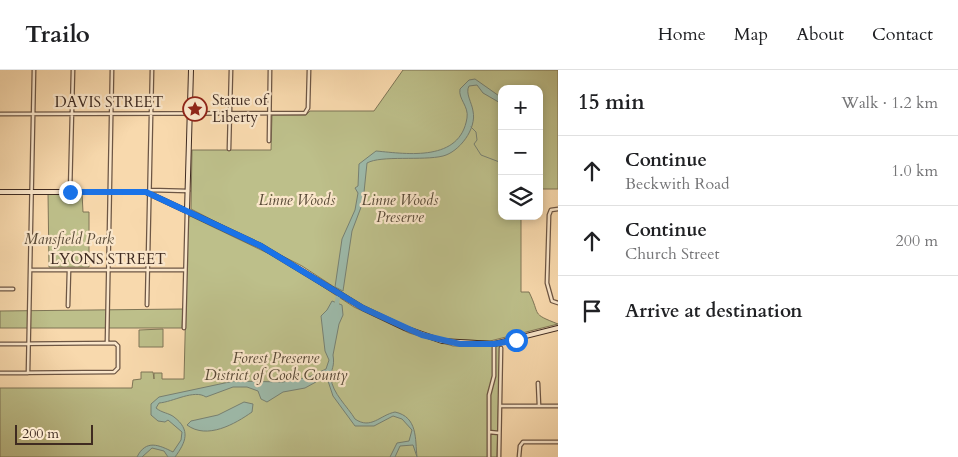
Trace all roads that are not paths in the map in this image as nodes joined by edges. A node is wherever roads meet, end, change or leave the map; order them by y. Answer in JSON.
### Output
{"nodes":[{"id":1,"x":34,"y":70,"type":"edge"},
{"id":2,"x":73,"y":70,"type":"edge"},
{"id":3,"x":112,"y":70,"type":"edge"},
{"id":4,"x":152,"y":70,"type":"edge"},
{"id":5,"x":191,"y":70,"type":"edge"},
{"id":6,"x":230,"y":70,"type":"edge"},
{"id":7,"x":270,"y":70,"type":"edge"},
{"id":8,"x":309,"y":70,"type":"edge"},
{"id":9,"x":33,"y":113,"type":"junction"},
{"id":10,"x":72,"y":113,"type":"junction"},
{"id":11,"x":112,"y":113,"type":"junction"},
{"id":12,"x":151,"y":113,"type":"junction"},
{"id":13,"x":190,"y":113,"type":"junction"},
{"id":14,"x":230,"y":113,"type":"junction"},
{"id":15,"x":269,"y":113,"type":"junction"},
{"id":16,"x":0,"y":114,"type":"edge"},
{"id":17,"x":269,"y":141,"type":"dead end"},
{"id":18,"x":229,"y":149,"type":"dead end"},
{"id":19,"x":188,"y":191,"type":"junction"},
{"id":20,"x":0,"y":192,"type":"edge"},
{"id":21,"x":32,"y":192,"type":"junction"},
{"id":22,"x":70,"y":192,"type":"junction"},
{"id":23,"x":110,"y":192,"type":"junction"},
{"id":24,"x":149,"y":192,"type":"junction"},
{"id":25,"x":558,"y":208,"type":"edge"},
{"id":26,"x":187,"y":211,"type":"junction"},
{"id":27,"x":30,"y":270,"type":"junction"},
{"id":28,"x":69,"y":270,"type":"junction"},
{"id":29,"x":108,"y":270,"type":"junction"},
{"id":30,"x":148,"y":270,"type":"junction"},
{"id":31,"x":185,"y":270,"type":"junction"},
{"id":32,"x":0,"y":289,"type":"edge"},
{"id":33,"x":13,"y":289,"type":"dead end"},
{"id":34,"x":558,"y":302,"type":"edge"},
{"id":35,"x":147,"y":305,"type":"dead end"},
{"id":36,"x":68,"y":306,"type":"dead end"},
{"id":37,"x":184,"y":328,"type":"dead end"},
{"id":38,"x":558,"y":328,"type":"edge"},
{"id":39,"x":107,"y":343,"type":"junction"},
{"id":40,"x":0,"y":344,"type":"edge"},
{"id":41,"x":29,"y":344,"type":"junction"},
{"id":42,"x":494,"y":344,"type":"junction"},
{"id":43,"x":501,"y":348,"type":"dead end"},
{"id":44,"x":0,"y":373,"type":"edge"},
{"id":45,"x":28,"y":373,"type":"junction"},
{"id":46,"x":538,"y":383,"type":"dead end"},
{"id":47,"x":500,"y":406,"type":"junction"},
{"id":48,"x":539,"y":406,"type":"junction"},
{"id":49,"x":558,"y":406,"type":"edge"},
{"id":50,"x":489,"y":432,"type":"junction"},
{"id":51,"x":499,"y":434,"type":"junction"},
{"id":52,"x":558,"y":442,"type":"edge"},
{"id":53,"x":489,"y":457,"type":"edge"},
{"id":54,"x":499,"y":457,"type":"edge"},
{"id":55,"x":519,"y":457,"type":"edge"}],
"edges":[{"from":1,"to":9,"type":"street"},
{"from":2,"to":10,"type":"street"},
{"from":3,"to":11,"type":"street"},
{"from":4,"to":12,"type":"street"},
{"from":5,"to":13,"type":"street"},
{"from":6,"to":14,"type":"street"},
{"from":7,"to":15,"type":"street"},
{"from":8,"to":15,"type":"street","name":"DAVIS STREET"},
{"from":9,"to":10,"type":"street","name":"DAVIS STREET"},
{"from":9,"to":16,"type":"street","name":"DAVIS STREET"},
{"from":9,"to":21,"type":"street"},
{"from":10,"to":11,"type":"street","name":"DAVIS STREET"},
{"from":10,"to":22,"type":"street"},
{"from":11,"to":12,"type":"street","name":"DAVIS STREET"},
{"from":11,"to":23,"type":"street"},
{"from":12,"to":13,"type":"street","name":"DAVIS STREET"},
{"from":12,"to":24,"type":"street"},
{"from":13,"to":14,"type":"street","name":"DAVIS STREET"},
{"from":13,"to":19,"type":"street"},
{"from":14,"to":15,"type":"street","name":"DAVIS STREET"},
{"from":14,"to":18,"type":"street"},
{"from":15,"to":17,"type":"street"},
{"from":19,"to":24,"type":"street"},
{"from":19,"to":26,"type":"street"},
{"from":20,"to":21,"type":"street"},
{"from":21,"to":22,"type":"street"},
{"from":21,"to":27,"type":"street"},
{"from":22,"to":23,"type":"street"},
{"from":23,"to":24,"type":"street"},
{"from":23,"to":29,"type":"street"},
{"from":24,"to":26,"type":"street"},
{"from":24,"to":30,"type":"street"},
{"from":25,"to":34,"type":"street"},
{"from":26,"to":31,"type":"street"},
{"from":26,"to":42,"type":"street"},
{"from":27,"to":28,"type":"street","name":"LYONS STREET"},
{"from":27,"to":41,"type":"street"},
{"from":28,"to":29,"type":"street","name":"LYONS STREET"},
{"from":28,"to":36,"type":"street"},
{"from":29,"to":30,"type":"street","name":"LYONS STREET"},
{"from":29,"to":39,"type":"street"},
{"from":30,"to":31,"type":"street","name":"LYONS STREET"},
{"from":30,"to":35,"type":"street"},
{"from":31,"to":37,"type":"street"},
{"from":32,"to":33,"type":"street"},
{"from":38,"to":42,"type":"street"},
{"from":39,"to":41,"type":"street"},
{"from":39,"to":45,"type":"street"},
{"from":40,"to":41,"type":"street"},
{"from":41,"to":45,"type":"street"},
{"from":42,"to":50,"type":"street"},
{"from":43,"to":47,"type":"street"},
{"from":44,"to":45,"type":"street"},
{"from":46,"to":48,"type":"street"},
{"from":47,"to":48,"type":"street"},
{"from":47,"to":51,"type":"street"},
{"from":48,"to":49,"type":"street"},
{"from":50,"to":51,"type":"street"},
{"from":50,"to":53,"type":"street"},
{"from":51,"to":54,"type":"street"},
{"from":52,"to":55,"type":"street"}]}
